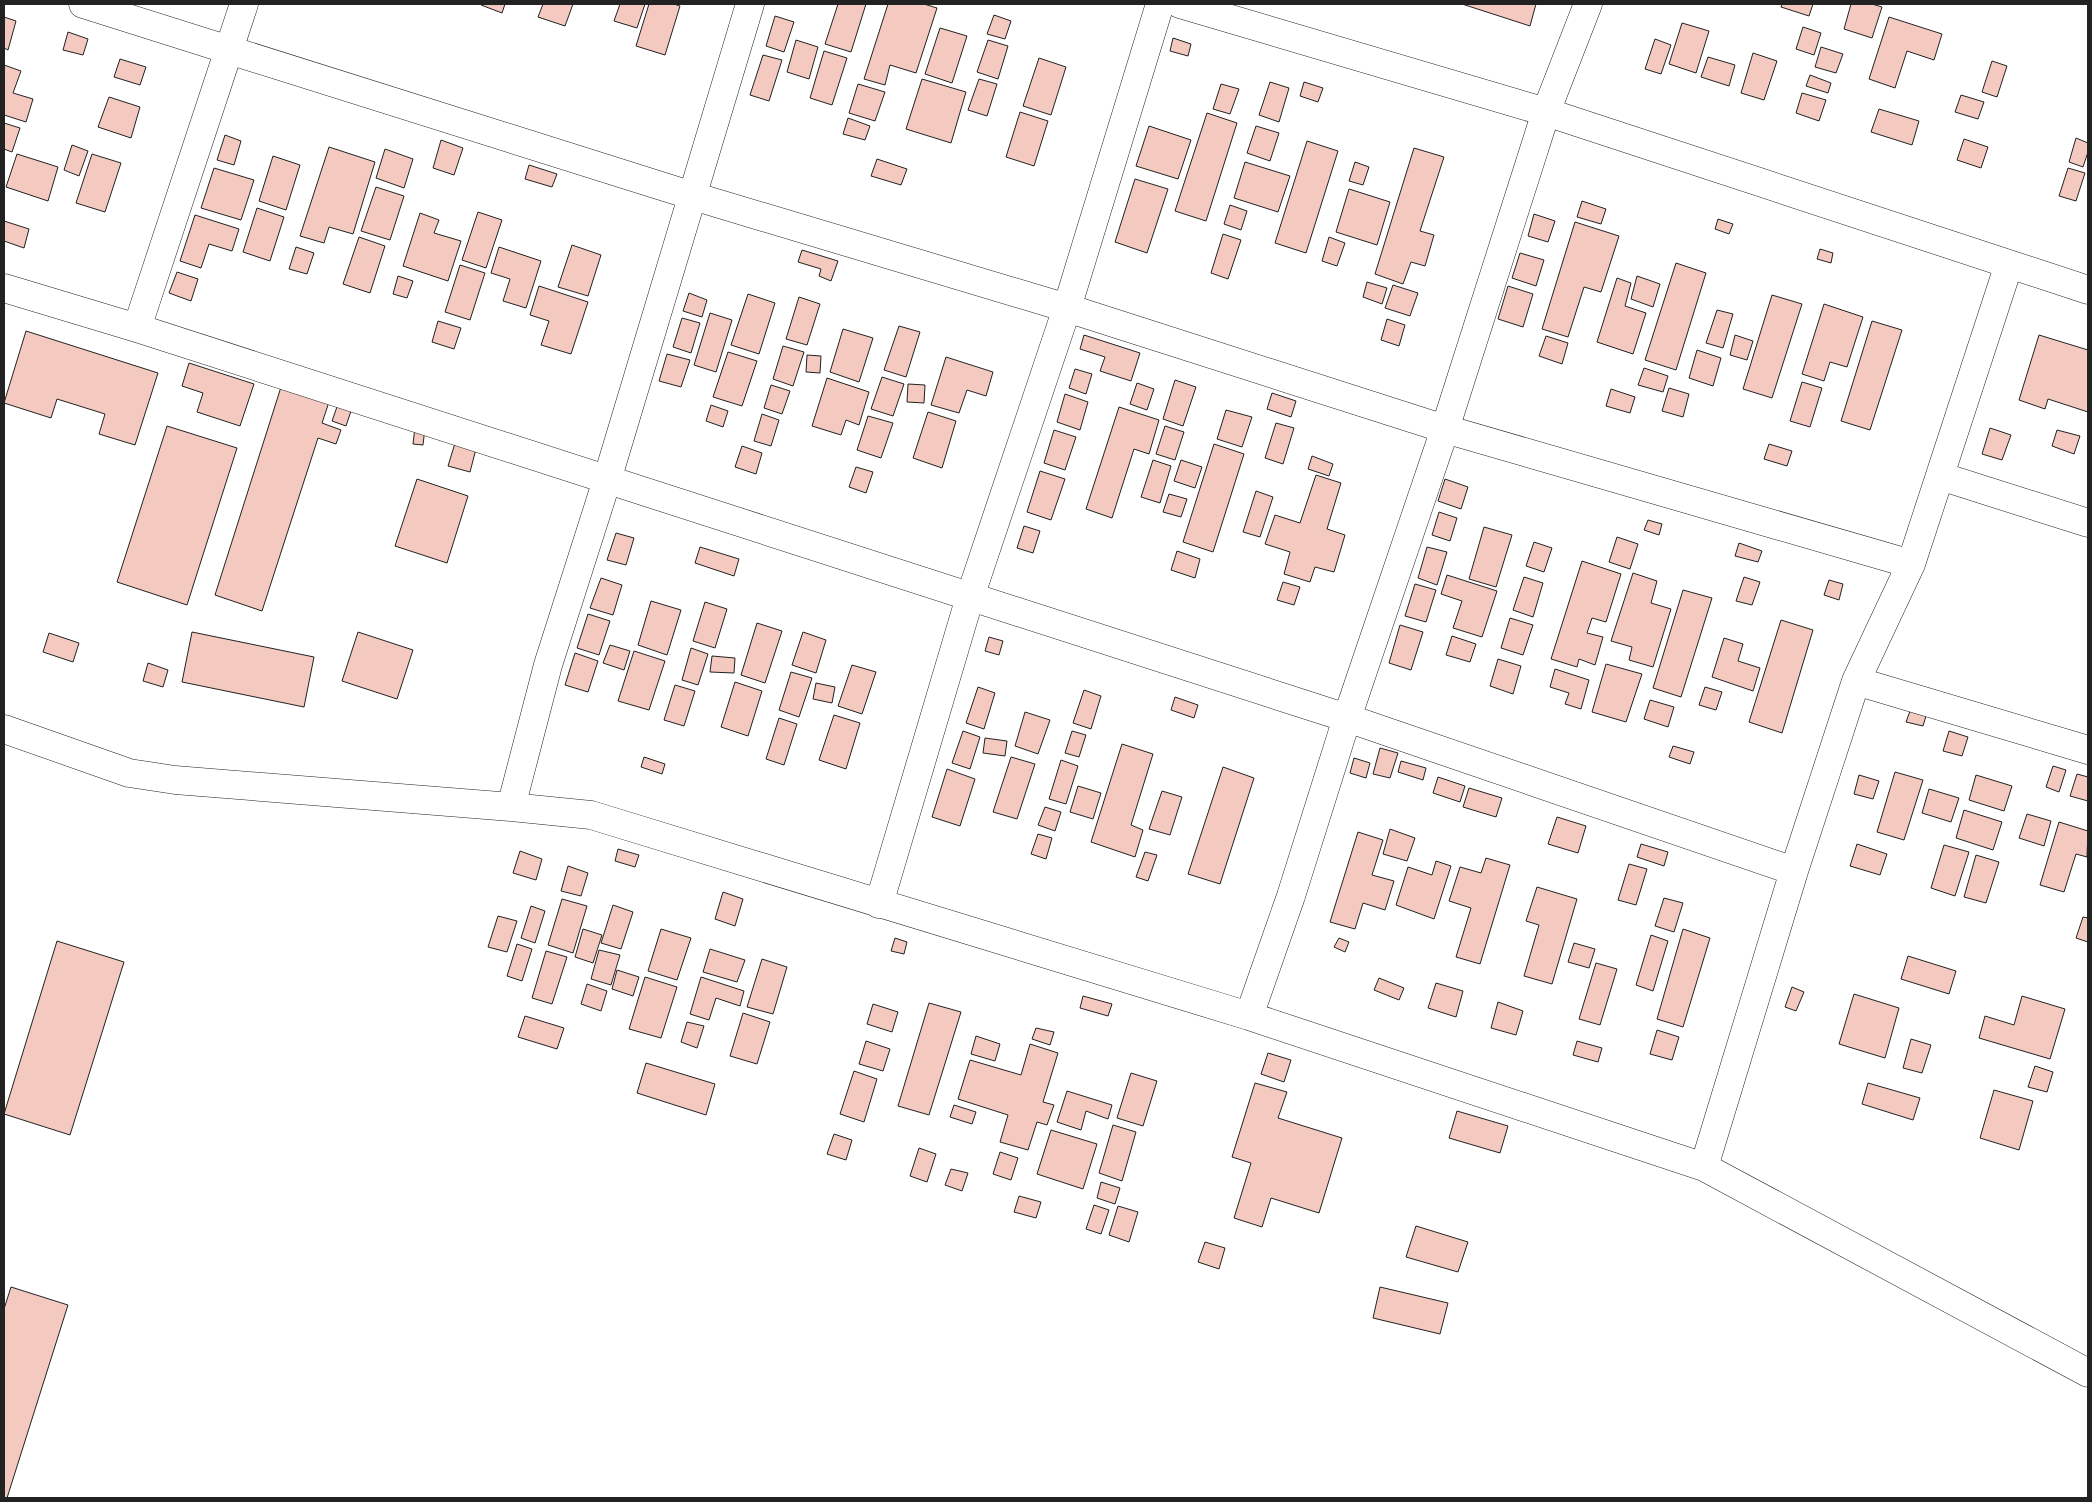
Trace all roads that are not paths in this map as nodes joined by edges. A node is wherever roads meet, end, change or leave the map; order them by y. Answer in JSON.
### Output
{"nodes":[{"id":1,"x":83,"y":4,"type":"edge"},
{"id":2,"x":244,"y":4,"type":"edge"},
{"id":3,"x":750,"y":4,"type":"edge"},
{"id":4,"x":1160,"y":4,"type":"edge"},
{"id":5,"x":1180,"y":4,"type":"edge"},
{"id":6,"x":1588,"y":4,"type":"edge"},
{"id":7,"x":230,"y":48,"type":"junction"},
{"id":8,"x":1546,"y":112,"type":"junction"},
{"id":9,"x":693,"y":196,"type":"junction"},
{"id":10,"x":2009,"y":264,"type":"junction"},
{"id":11,"x":4,"y":288,"type":"edge"},
{"id":12,"x":2088,"y":290,"type":"edge"},
{"id":13,"x":1066,"y":308,"type":"junction"},
{"id":14,"x":137,"y":328,"type":"junction"},
{"id":15,"x":1445,"y":429,"type":"junction"},
{"id":16,"x":1940,"y":476,"type":"junction"},
{"id":17,"x":607,"y":480,"type":"junction"},
{"id":18,"x":2088,"y":523,"type":"edge"},
{"id":19,"x":1911,"y":564,"type":"junction"},
{"id":20,"x":970,"y":597,"type":"junction"},
{"id":21,"x":1856,"y":681,"type":"junction"},
{"id":22,"x":1347,"y":718,"type":"junction"},
{"id":23,"x":4,"y":729,"type":"edge"},
{"id":24,"x":2088,"y":750,"type":"edge"},
{"id":25,"x":512,"y":807,"type":"junction"},
{"id":26,"x":1794,"y":871,"type":"junction"},
{"id":27,"x":879,"y":904,"type":"junction"},
{"id":28,"x":1249,"y":1016,"type":"junction"},
{"id":29,"x":1704,"y":1167,"type":"junction"},
{"id":30,"x":2088,"y":1373,"type":"edge"}],
"edges":[{"from":1,"to":7,"type":"street"},
{"from":2,"to":7,"type":"street"},
{"from":3,"to":9,"type":"street"},
{"from":4,"to":13,"type":"street"},
{"from":5,"to":8,"type":"street"},
{"from":6,"to":8,"type":"street"},
{"from":7,"to":9,"type":"street"},
{"from":7,"to":14,"type":"street"},
{"from":8,"to":10,"type":"street"},
{"from":8,"to":15,"type":"street"},
{"from":9,"to":13,"type":"street"},
{"from":9,"to":17,"type":"street"},
{"from":10,"to":12,"type":"street"},
{"from":10,"to":16,"type":"street"},
{"from":11,"to":14,"type":"street"},
{"from":13,"to":15,"type":"street"},
{"from":13,"to":20,"type":"street"},
{"from":14,"to":17,"type":"street"},
{"from":15,"to":19,"type":"street"},
{"from":15,"to":22,"type":"street"},
{"from":16,"to":18,"type":"street"},
{"from":16,"to":19,"type":"street"},
{"from":17,"to":20,"type":"street"},
{"from":17,"to":25,"type":"street"},
{"from":19,"to":21,"type":"street"},
{"from":20,"to":22,"type":"street"},
{"from":20,"to":27,"type":"street"},
{"from":21,"to":24,"type":"street"},
{"from":21,"to":26,"type":"street"},
{"from":22,"to":26,"type":"street"},
{"from":22,"to":28,"type":"street"},
{"from":23,"to":25,"type":"street"},
{"from":25,"to":27,"type":"street"},
{"from":26,"to":29,"type":"street"},
{"from":27,"to":28,"type":"street"},
{"from":28,"to":29,"type":"street"},
{"from":29,"to":30,"type":"street"}]}
